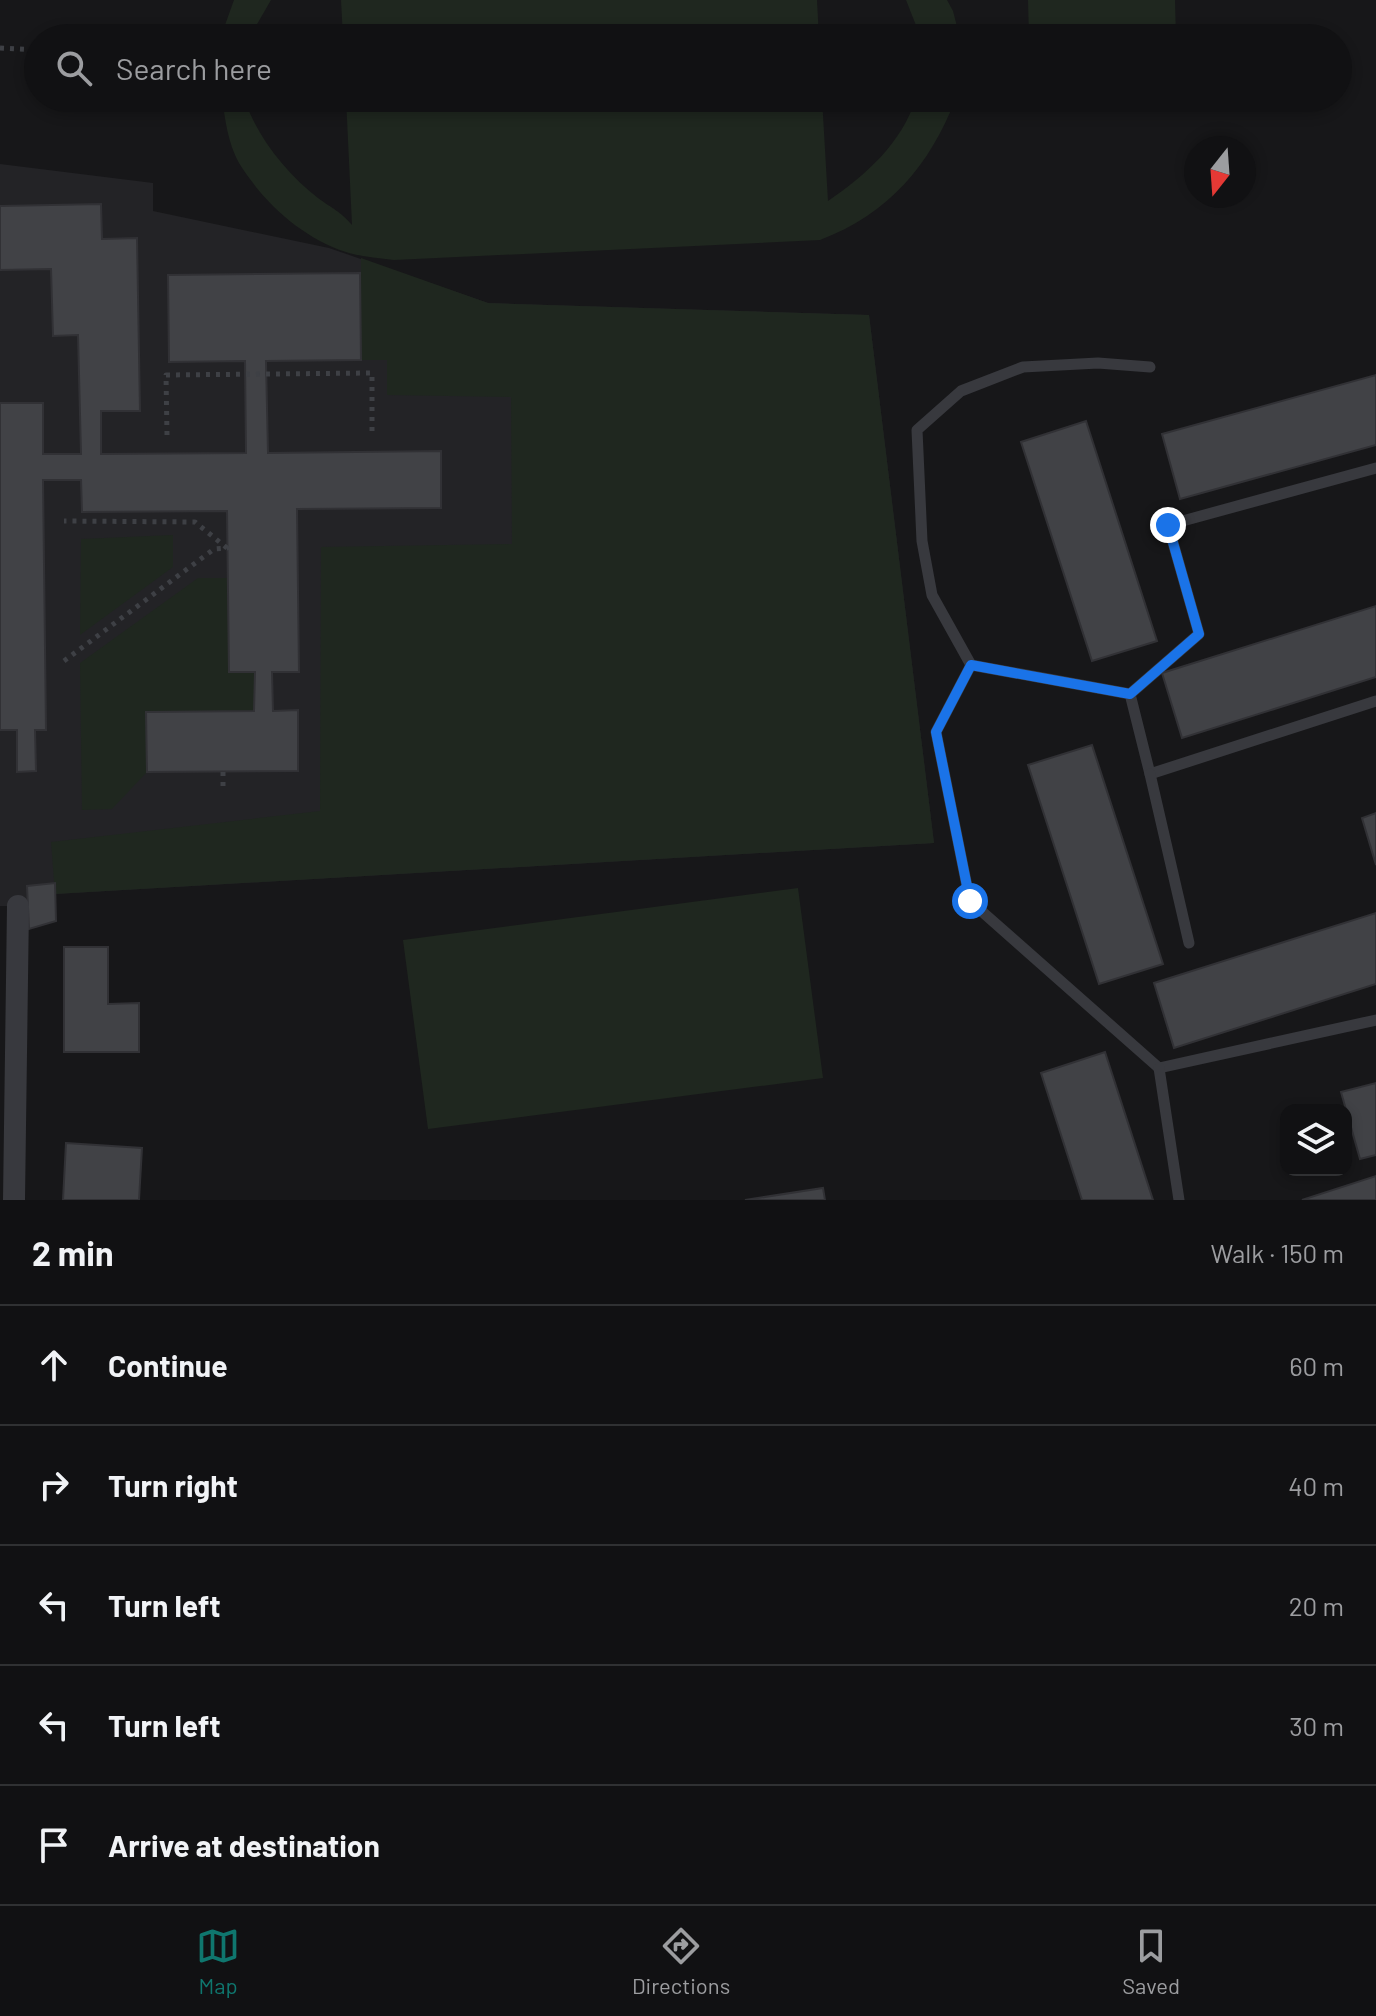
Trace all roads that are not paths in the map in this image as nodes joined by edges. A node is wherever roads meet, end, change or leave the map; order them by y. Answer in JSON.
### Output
{"nodes":[{"id":1,"x":1150,"y":367,"type":"dead end"},
{"id":2,"x":1376,"y":468,"type":"edge"},
{"id":3,"x":971,"y":665,"type":"junction"},
{"id":4,"x":1130,"y":694,"type":"junction"},
{"id":5,"x":1376,"y":701,"type":"edge"},
{"id":6,"x":1150,"y":774,"type":"junction"},
{"id":7,"x":18,"y":906,"type":"dead end"},
{"id":8,"x":1189,"y":943,"type":"dead end"},
{"id":9,"x":1376,"y":1020,"type":"edge"},
{"id":10,"x":1159,"y":1068,"type":"junction"},
{"id":11,"x":14,"y":1200,"type":"edge"},
{"id":12,"x":1179,"y":1200,"type":"edge"}],
"edges":[{"from":1,"to":3,"type":"lane"},
{"from":2,"to":4,"type":"lane"},
{"from":3,"to":4,"type":"lane"},
{"from":3,"to":10,"type":"lane"},
{"from":4,"to":6,"type":"lane"},
{"from":5,"to":6,"type":"lane"},
{"from":6,"to":8,"type":"lane"},
{"from":7,"to":11,"type":"street"},
{"from":9,"to":10,"type":"lane"},
{"from":10,"to":12,"type":"lane"}]}
